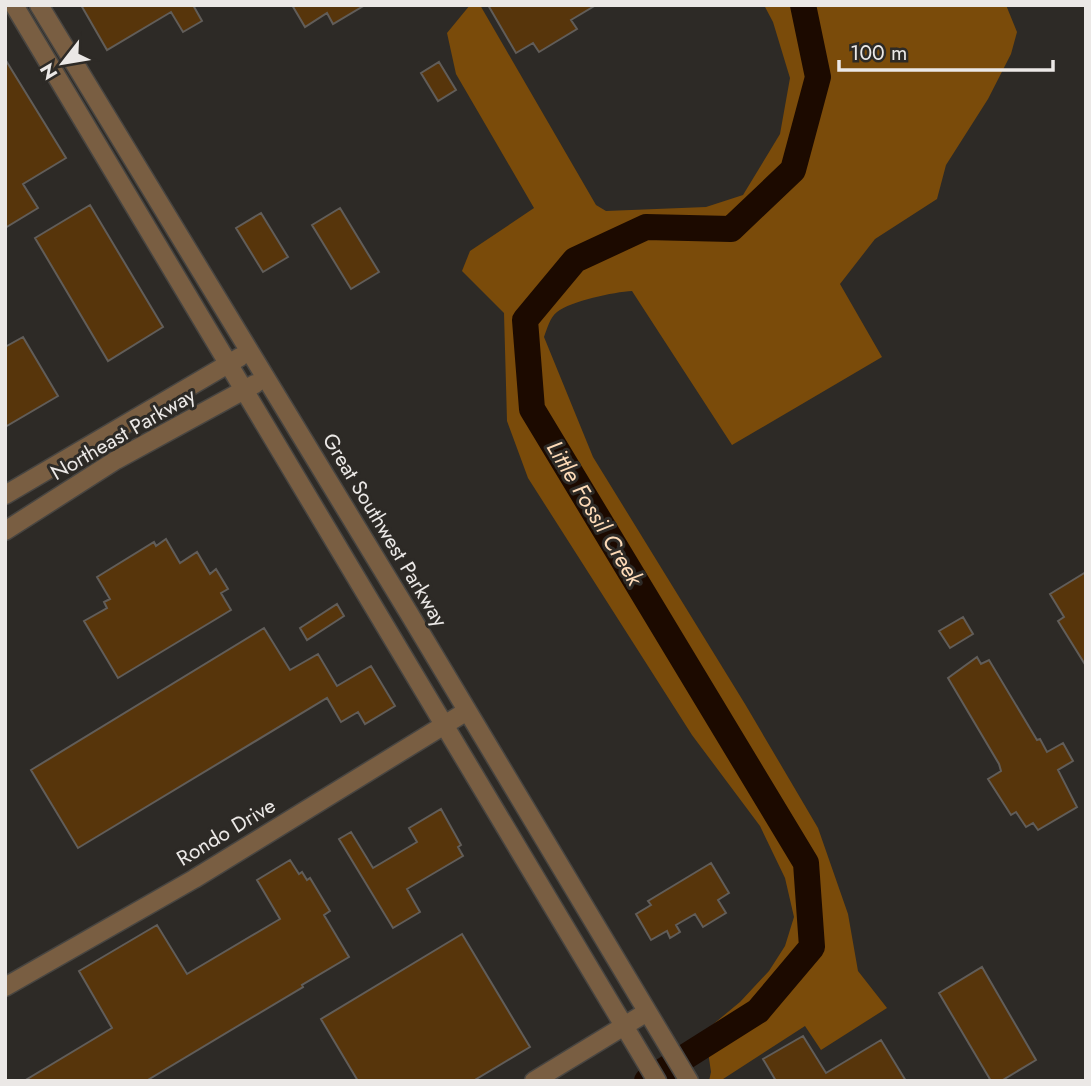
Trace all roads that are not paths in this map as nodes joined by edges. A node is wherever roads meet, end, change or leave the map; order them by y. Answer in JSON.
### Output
{"nodes":[{"id":1,"x":14,"y":5,"type":"edge"},
{"id":2,"x":39,"y":5,"type":"edge"},
{"id":3,"x":249,"y":352,"type":"junction"},
{"id":4,"x":230,"y":364,"type":"junction"},
{"id":5,"x":264,"y":378,"type":"junction"},
{"id":6,"x":245,"y":390,"type":"junction"},
{"id":7,"x":5,"y":495,"type":"edge"},
{"id":8,"x":5,"y":505,"type":"edge"},
{"id":9,"x":11,"y":527,"type":"edge"},
{"id":10,"x":467,"y":711,"type":"junction"},
{"id":11,"x":445,"y":725,"type":"junction"},
{"id":12,"x":5,"y":987,"type":"edge"},
{"id":13,"x":651,"y":1018,"type":"junction"},
{"id":14,"x":628,"y":1032,"type":"junction"},
{"id":15,"x":534,"y":1081,"type":"edge"},
{"id":16,"x":657,"y":1081,"type":"edge"},
{"id":17,"x":689,"y":1081,"type":"edge"}],
"edges":[{"from":1,"to":4,"type":"street"},
{"from":2,"to":3,"type":"street","name":"Great Southwest Parkway"},
{"from":3,"to":4,"type":"street","name":"Northeast Parkway"},
{"from":3,"to":5,"type":"street","name":"Great Southwest Parkway"},
{"from":4,"to":6,"type":"street"},
{"from":4,"to":7,"type":"street","name":"Northeast Parkway"},
{"from":5,"to":6,"type":"street","name":"Northeast Parkway"},
{"from":5,"to":10,"type":"street","name":"Great Southwest Parkway"},
{"from":6,"to":9,"type":"street","name":"Northeast Parkway"},
{"from":6,"to":11,"type":"street"},
{"from":8,"to":9,"type":"street"},
{"from":10,"to":11,"type":"street","name":"Rondo Drive"},
{"from":10,"to":13,"type":"street","name":"Great Southwest Parkway"},
{"from":11,"to":12,"type":"street","name":"Rondo Drive"},
{"from":11,"to":14,"type":"street"},
{"from":13,"to":14,"type":"street"},
{"from":13,"to":17,"type":"street","name":"Great Southwest Parkway"},
{"from":14,"to":15,"type":"street"},
{"from":14,"to":16,"type":"street"}]}
